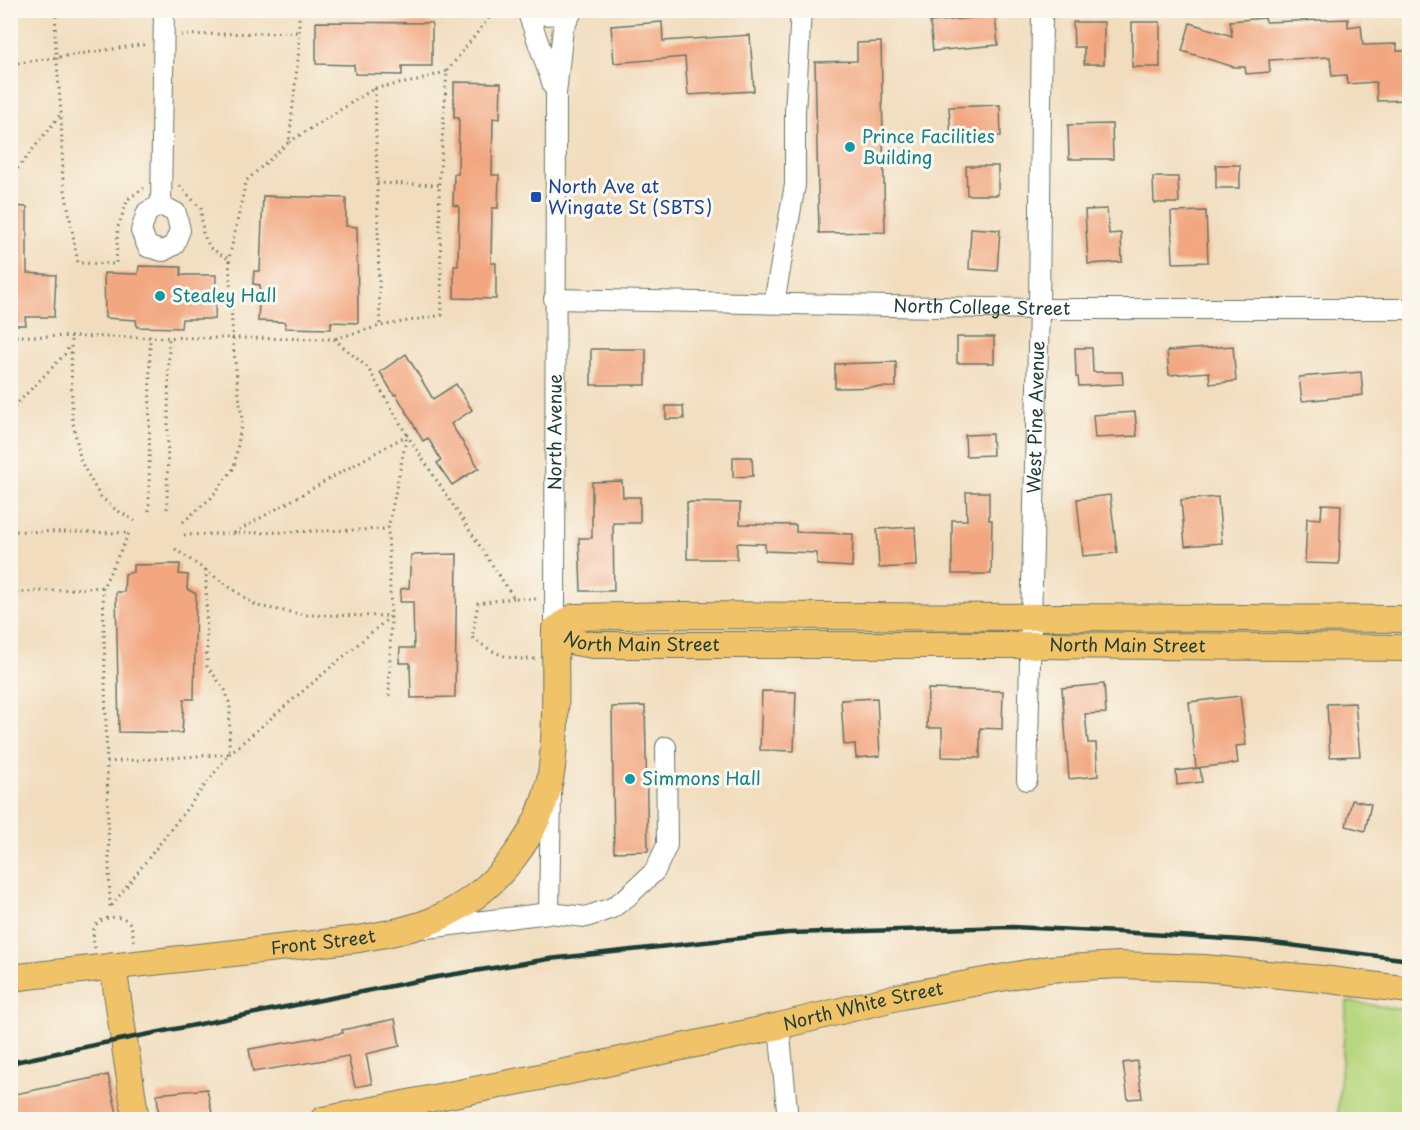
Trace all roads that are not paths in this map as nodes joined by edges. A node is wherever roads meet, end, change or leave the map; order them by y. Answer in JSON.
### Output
{"nodes":[{"id":1,"x":164,"y":10,"type":"edge"},
{"id":2,"x":529,"y":10,"type":"edge"},
{"id":3,"x":567,"y":10,"type":"edge"},
{"id":4,"x":573,"y":10,"type":"edge"},
{"id":5,"x":801,"y":10,"type":"edge"},
{"id":6,"x":1042,"y":10,"type":"edge"},
{"id":7,"x":556,"y":94,"type":"junction"},
{"id":8,"x":161,"y":205,"type":"dead end"},
{"id":9,"x":554,"y":298,"type":"junction"},
{"id":10,"x":774,"y":303,"type":"junction"},
{"id":11,"x":1038,"y":309,"type":"junction"},
{"id":12,"x":1410,"y":309,"type":"edge"},
{"id":13,"x":1031,"y":617,"type":"junction"},
{"id":14,"x":1410,"y":619,"type":"edge"},
{"id":15,"x":555,"y":630,"type":"junction"},
{"id":16,"x":1032,"y":645,"type":"junction"},
{"id":17,"x":1410,"y":648,"type":"edge"},
{"id":18,"x":666,"y":747,"type":"dead end"},
{"id":19,"x":551,"y":769,"type":"junction"},
{"id":20,"x":1027,"y":780,"type":"dead end"},
{"id":21,"x":549,"y":913,"type":"junction"},
{"id":22,"x":397,"y":932,"type":"junction"},
{"id":23,"x":104,"y":960,"type":"junction"},
{"id":24,"x":10,"y":978,"type":"edge"},
{"id":25,"x":1410,"y":990,"type":"edge"},
{"id":26,"x":778,"y":1026,"type":"junction"},
{"id":27,"x":333,"y":1118,"type":"edge"},
{"id":28,"x":136,"y":1119,"type":"edge"},
{"id":29,"x":788,"y":1119,"type":"edge"}],
"edges":[{"from":1,"to":8,"type":"street"},
{"from":2,"to":3,"type":"street"},
{"from":2,"to":7,"type":"street","name":"North Avenue"},
{"from":4,"to":7,"type":"street","name":"North Avenue"},
{"from":5,"to":10,"type":"street"},
{"from":6,"to":11,"type":"street","name":"West Pine Avenue"},
{"from":7,"to":9,"type":"street","name":"North Avenue"},
{"from":9,"to":10,"type":"street","name":"North College Street"},
{"from":9,"to":15,"type":"street","name":"North Avenue"},
{"from":10,"to":11,"type":"street","name":"North College Street"},
{"from":11,"to":12,"type":"street","name":"North College Street"},
{"from":11,"to":13,"type":"street","name":"West Pine Avenue"},
{"from":13,"to":14,"type":"main road","name":"North Main Street"},
{"from":13,"to":15,"type":"main road","name":"North Main Street"},
{"from":13,"to":16,"type":"street","name":"West Pine Avenue"},
{"from":15,"to":16,"type":"main road","name":"North Main Street"},
{"from":15,"to":19,"type":"main road","name":"North Avenue"},
{"from":16,"to":17,"type":"main road","name":"North Main Street"},
{"from":16,"to":20,"type":"street","name":"West Pine Avenue"},
{"from":18,"to":21,"type":"street"},
{"from":19,"to":21,"type":"street"},
{"from":19,"to":22,"type":"main road","name":"Front Street"},
{"from":21,"to":22,"type":"street"},
{"from":22,"to":23,"type":"main road","name":"Front Street"},
{"from":23,"to":24,"type":"main road","name":"Front Street"},
{"from":23,"to":28,"type":"main road"},
{"from":25,"to":26,"type":"main road","name":"North White Street"},
{"from":26,"to":27,"type":"main road","name":"North White Street"},
{"from":26,"to":29,"type":"street"}]}
